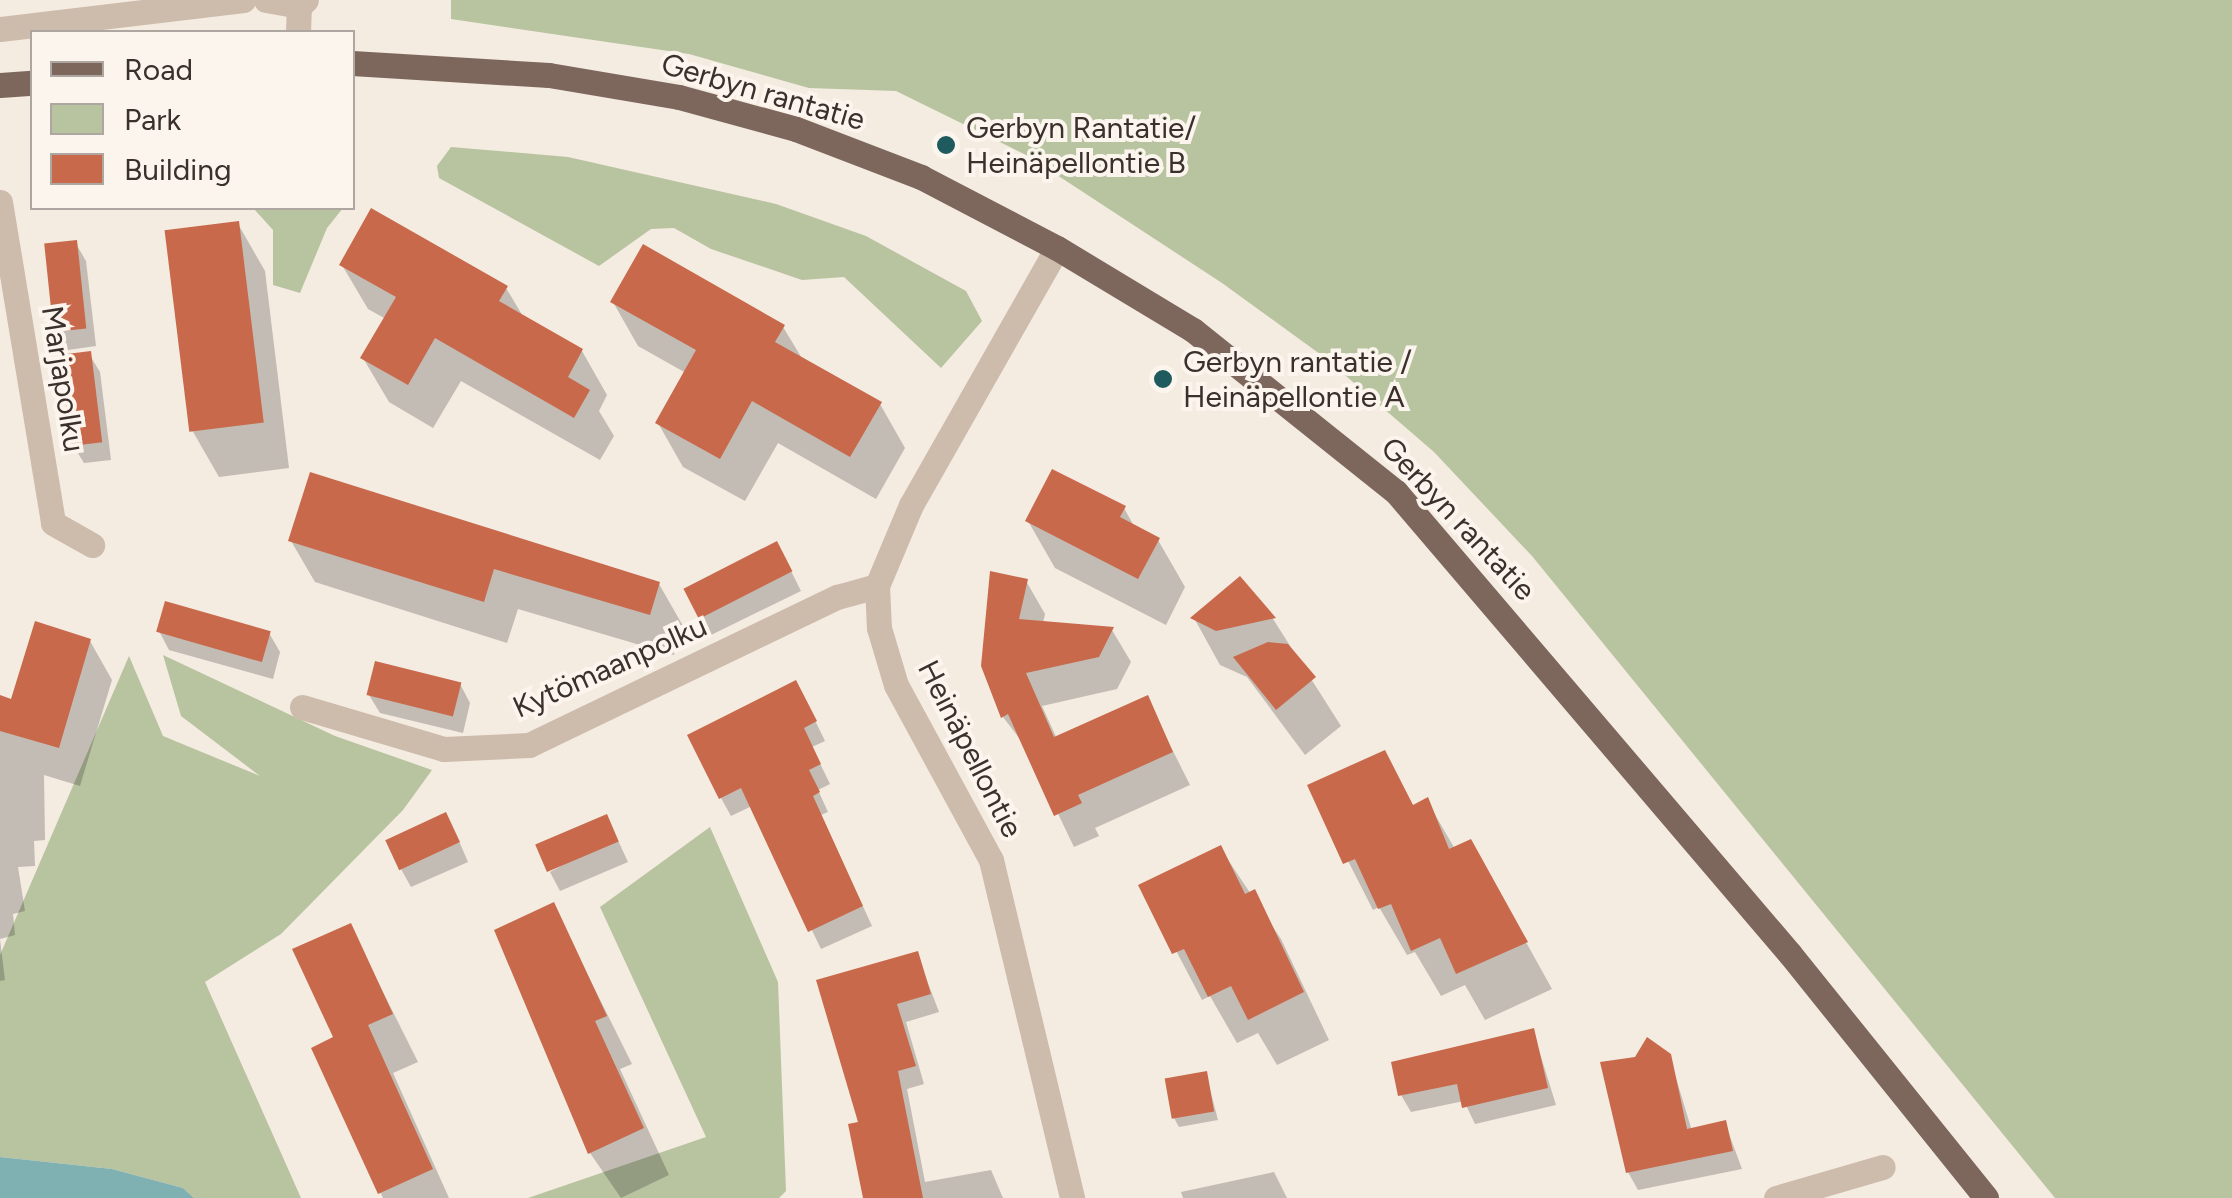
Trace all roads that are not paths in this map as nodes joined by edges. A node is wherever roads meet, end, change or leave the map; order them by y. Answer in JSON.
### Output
{"nodes":[{"id":1,"x":243,"y":0,"type":"edge"},
{"id":2,"x":266,"y":0,"type":"edge"},
{"id":3,"x":302,"y":3,"type":"edge"},
{"id":4,"x":0,"y":30,"type":"edge"},
{"id":5,"x":298,"y":30,"type":"edge"},
{"id":6,"x":355,"y":63,"type":"edge"},
{"id":7,"x":30,"y":82,"type":"edge"},
{"id":8,"x":0,"y":86,"type":"edge"},
{"id":9,"x":0,"y":202,"type":"edge"},
{"id":10,"x":1058,"y":248,"type":"junction"},
{"id":11,"x":92,"y":545,"type":"dead end"},
{"id":12,"x":877,"y":586,"type":"junction"},
{"id":13,"x":302,"y":707,"type":"dead end"},
{"id":14,"x":1883,"y":1167,"type":"dead end"},
{"id":15,"x":1072,"y":1198,"type":"edge"},
{"id":16,"x":1776,"y":1198,"type":"edge"},
{"id":17,"x":1986,"y":1198,"type":"edge"}],
"edges":[{"from":1,"to":4,"type":"street"},
{"from":2,"to":3,"type":"street"},
{"from":3,"to":5,"type":"street"},
{"from":6,"to":10,"type":"main road","name":"Gerbyn rantatie"},
{"from":7,"to":8,"type":"main road"},
{"from":9,"to":11,"type":"street","name":"Marjapolku"},
{"from":10,"to":12,"type":"street","name":"Heinäpellontie"},
{"from":10,"to":17,"type":"main road","name":"Gerbyn rantatie"},
{"from":12,"to":13,"type":"street","name":"Kytömaanpolku"},
{"from":12,"to":15,"type":"street","name":"Heinäpellontie"},
{"from":14,"to":16,"type":"street"}]}
